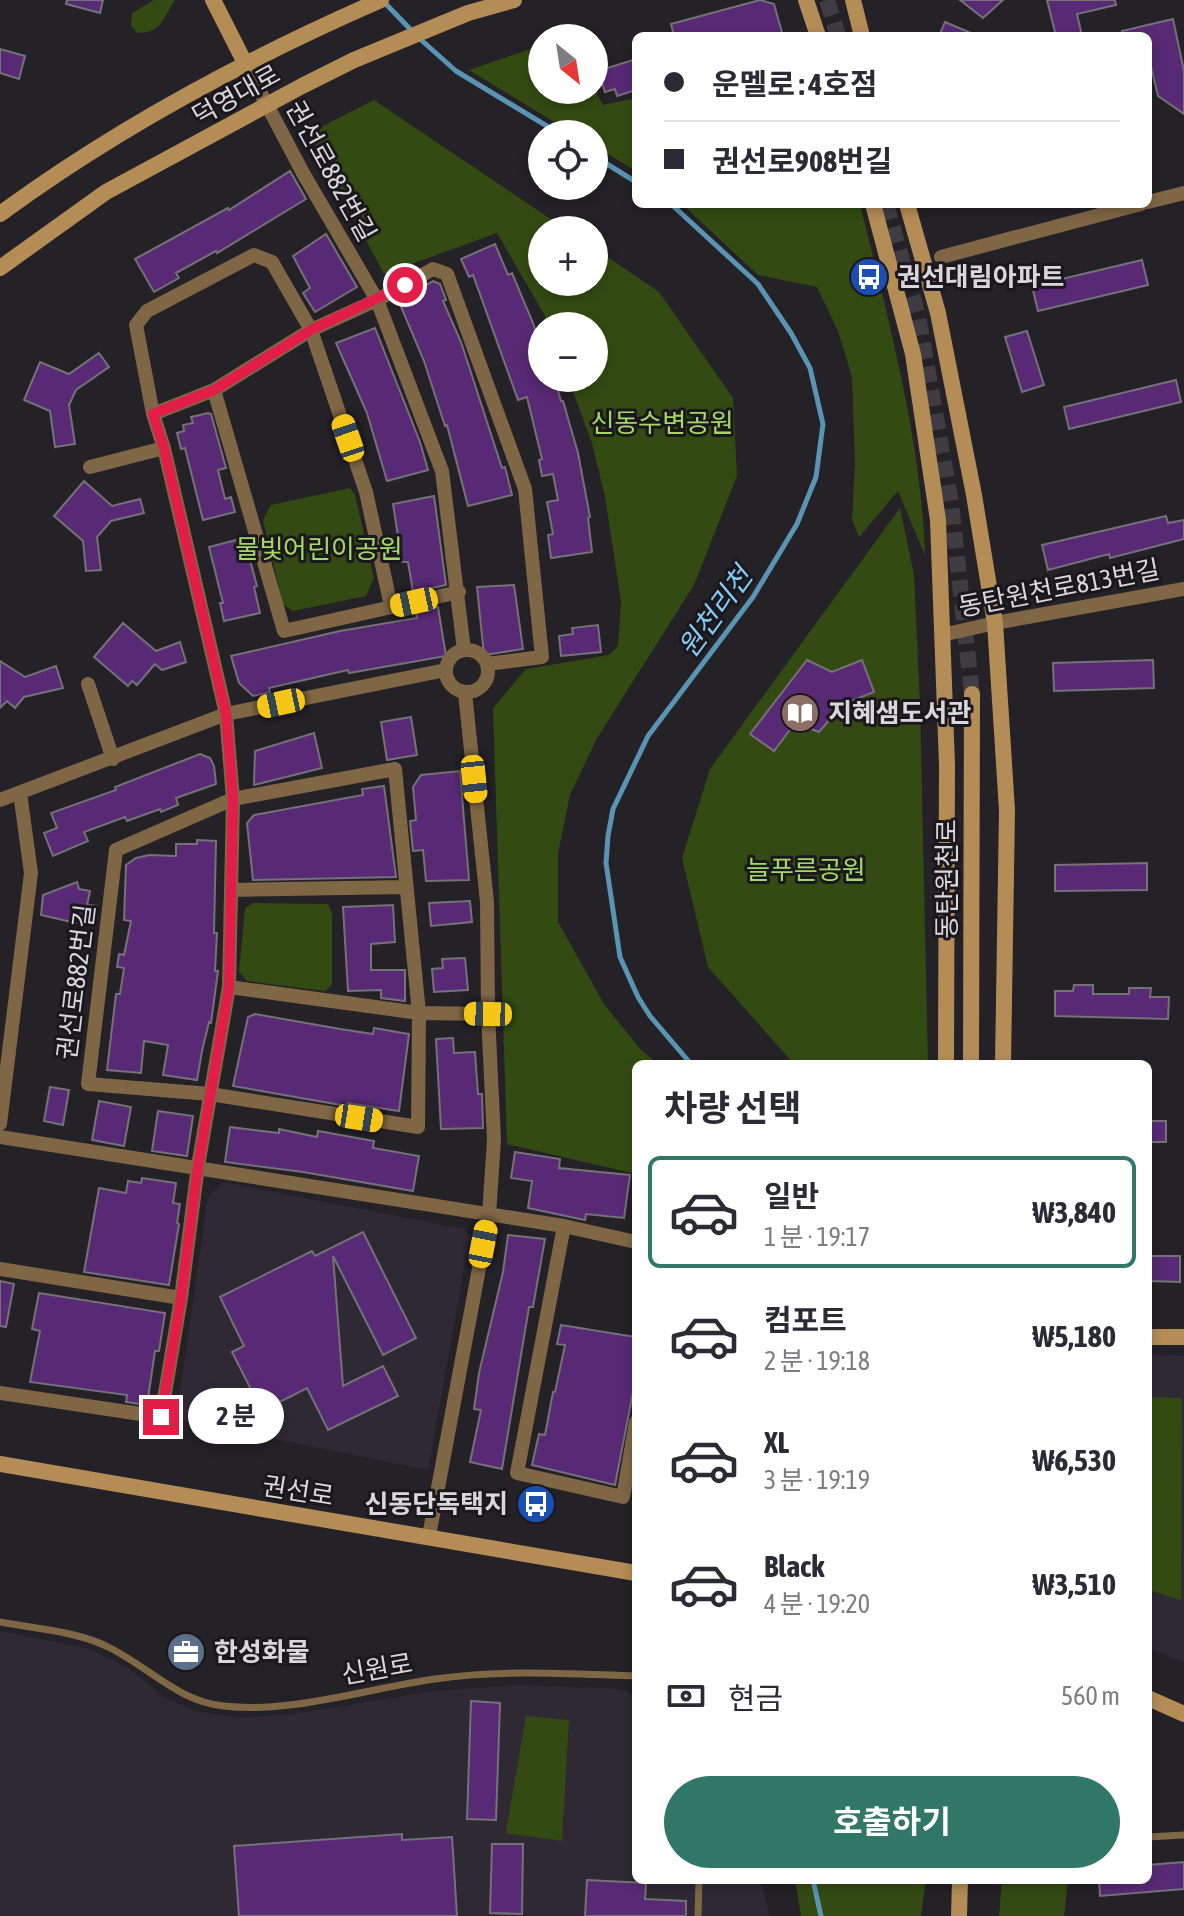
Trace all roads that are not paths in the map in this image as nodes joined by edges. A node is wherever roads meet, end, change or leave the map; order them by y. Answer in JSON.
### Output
{"nodes":[{"id":1,"x":213,"y":0,"type":"edge"},
{"id":2,"x":381,"y":0,"type":"edge"},
{"id":3,"x":514,"y":0,"type":"edge"},
{"id":4,"x":806,"y":0,"type":"edge"},
{"id":5,"x":853,"y":0,"type":"edge"},
{"id":6,"x":817,"y":32,"type":"edge"},
{"id":7,"x":861,"y":32,"type":"edge"},
{"id":8,"x":246,"y":65,"type":"junction"},
{"id":9,"x":266,"y":105,"type":"junction"},
{"id":10,"x":1184,"y":193,"type":"edge"},
{"id":11,"x":1152,"y":201,"type":"edge"},
{"id":12,"x":874,"y":208,"type":"edge"},
{"id":13,"x":908,"y":208,"type":"edge"},
{"id":14,"x":1125,"y":208,"type":"edge"},
{"id":15,"x":0,"y":214,"type":"edge"},
{"id":16,"x":941,"y":257,"type":"dead end"},
{"id":17,"x":0,"y":268,"type":"edge"},
{"id":18,"x":377,"y":300,"type":"junction"},
{"id":19,"x":311,"y":330,"type":"junction"},
{"id":20,"x":214,"y":390,"type":"junction"},
{"id":21,"x":153,"y":414,"type":"junction"},
{"id":22,"x":164,"y":448,"type":"junction"},
{"id":23,"x":90,"y":467,"type":"dead end"},
{"id":24,"x":1184,"y":589,"type":"edge"},
{"id":25,"x":459,"y":592,"type":"junction"},
{"id":26,"x":391,"y":606,"type":"junction"},
{"id":27,"x":995,"y":623,"type":"junction"},
{"id":28,"x":942,"y":635,"type":"junction"},
{"id":29,"x":464,"y":650,"type":"junction"},
{"id":30,"x":487,"y":664,"type":"junction"},
{"id":31,"x":446,"y":670,"type":"junction"},
{"id":32,"x":88,"y":684,"type":"dead end"},
{"id":33,"x":465,"y":693,"type":"junction"},
{"id":34,"x":972,"y":694,"type":"tunnel mouth"},
{"id":35,"x":226,"y":714,"type":"junction"},
{"id":36,"x":113,"y":759,"type":"junction"},
{"id":37,"x":20,"y":793,"type":"junction"},
{"id":38,"x":233,"y":799,"type":"junction"},
{"id":39,"x":0,"y":800,"type":"edge"},
{"id":40,"x":407,"y":887,"type":"junction"},
{"id":41,"x":231,"y":890,"type":"junction"},
{"id":42,"x":229,"y":987,"type":"junction"},
{"id":43,"x":419,"y":1013,"type":"junction"},
{"id":44,"x":488,"y":1014,"type":"junction"},
{"id":45,"x":946,"y":1060,"type":"edge"},
{"id":46,"x":971,"y":1060,"type":"edge"},
{"id":47,"x":1003,"y":1060,"type":"edge"},
{"id":48,"x":210,"y":1094,"type":"junction"},
{"id":49,"x":0,"y":1124,"type":"edge"},
{"id":50,"x":0,"y":1137,"type":"edge"},
{"id":51,"x":198,"y":1166,"type":"junction"},
{"id":52,"x":489,"y":1215,"type":"junction"},
{"id":53,"x":564,"y":1226,"type":"junction"},
{"id":54,"x":632,"y":1241,"type":"edge"},
{"id":55,"x":0,"y":1269,"type":"edge"},
{"id":56,"x":181,"y":1298,"type":"junction"},
{"id":57,"x":1152,"y":1337,"type":"edge"},
{"id":58,"x":1184,"y":1337,"type":"edge"},
{"id":59,"x":0,"y":1393,"type":"edge"},
{"id":60,"x":632,"y":1445,"type":"edge"},
{"id":61,"x":0,"y":1464,"type":"edge"},
{"id":62,"x":429,"y":1536,"type":"junction"},
{"id":63,"x":632,"y":1572,"type":"edge"},
{"id":64,"x":0,"y":1622,"type":"edge"},
{"id":65,"x":632,"y":1676,"type":"edge"},
{"id":66,"x":1152,"y":1700,"type":"edge"},
{"id":67,"x":1184,"y":1714,"type":"edge"},
{"id":68,"x":1184,"y":1835,"type":"edge"},
{"id":69,"x":1152,"y":1837,"type":"edge"},
{"id":70,"x":699,"y":1884,"type":"edge"},
{"id":71,"x":960,"y":1884,"type":"edge"},
{"id":72,"x":698,"y":1916,"type":"edge"},
{"id":73,"x":959,"y":1916,"type":"edge"}],
"edges":[{"from":1,"to":8,"type":"main road"},
{"from":2,"to":8,"type":"main road","name":"덕영대로"},
{"from":3,"to":9,"type":"main road","name":"덕영대로"},
{"from":4,"to":6,"type":"main road"},
{"from":5,"to":7,"type":"main road"},
{"from":8,"to":9,"type":"street","name":"권선로882번길"},
{"from":8,"to":15,"type":"main road","name":"덕영대로"},
{"from":9,"to":17,"type":"main road","name":"덕영대로"},
{"from":9,"to":18,"type":"street","name":"권선로882번길"},
{"from":10,"to":11,"type":"street"},
{"from":12,"to":28,"type":"main road"},
{"from":13,"to":27,"type":"main road"},
{"from":14,"to":16,"type":"street"},
{"from":18,"to":19,"type":"street"},
{"from":18,"to":25,"type":"street","name":"권선로882번길"},
{"from":18,"to":30,"type":"street"},
{"from":19,"to":20,"type":"street"},
{"from":19,"to":21,"type":"street"},
{"from":19,"to":26,"type":"street"},
{"from":20,"to":21,"type":"street"},
{"from":20,"to":26,"type":"street"},
{"from":21,"to":22,"type":"street"},
{"from":22,"to":23,"type":"street"},
{"from":22,"to":35,"type":"street"},
{"from":24,"to":27,"type":"street","name":"동탄원천로813번길"},
{"from":25,"to":26,"type":"street"},
{"from":25,"to":29,"type":"street","name":"권선로882번길"},
{"from":27,"to":28,"type":"street","name":"동탄원천로813번길"},
{"from":27,"to":47,"type":"main road"},
{"from":28,"to":45,"type":"main road"},
{"from":29,"to":30,"type":"street"},
{"from":29,"to":31,"type":"street"},
{"from":30,"to":33,"type":"street"},
{"from":31,"to":33,"type":"street"},
{"from":31,"to":35,"type":"street"},
{"from":32,"to":36,"type":"street"},
{"from":33,"to":44,"type":"street"},
{"from":34,"to":46,"type":"main road","name":"동탄원천로"},
{"from":35,"to":36,"type":"street"},
{"from":35,"to":38,"type":"street"},
{"from":36,"to":37,"type":"street"},
{"from":37,"to":39,"type":"street"},
{"from":37,"to":49,"type":"street"},
{"from":38,"to":40,"type":"street","name":"권선로882번길"},
{"from":38,"to":41,"type":"street"},
{"from":38,"to":48,"type":"street","name":"권선로882번길"},
{"from":40,"to":41,"type":"street"},
{"from":40,"to":43,"type":"street","name":"권선로882번길"},
{"from":41,"to":42,"type":"street"},
{"from":42,"to":43,"type":"street"},
{"from":42,"to":48,"type":"street"},
{"from":43,"to":44,"type":"street"},
{"from":43,"to":48,"type":"street","name":"권선로882번길"},
{"from":44,"to":52,"type":"street"},
{"from":48,"to":51,"type":"street"},
{"from":50,"to":51,"type":"street"},
{"from":51,"to":52,"type":"street"},
{"from":51,"to":56,"type":"street"},
{"from":52,"to":53,"type":"street"},
{"from":52,"to":62,"type":"street"},
{"from":53,"to":54,"type":"street"},
{"from":53,"to":60,"type":"street"},
{"from":55,"to":56,"type":"street"},
{"from":56,"to":59,"type":"street"},
{"from":57,"to":58,"type":"main road"},
{"from":61,"to":62,"type":"main road","name":"권선로"},
{"from":62,"to":63,"type":"main road","name":"권선로"},
{"from":64,"to":65,"type":"lane","name":"신원로"},
{"from":66,"to":67,"type":"main road"},
{"from":68,"to":69,"type":"lane"},
{"from":70,"to":72,"type":"lane"},
{"from":71,"to":73,"type":"main road"}]}
